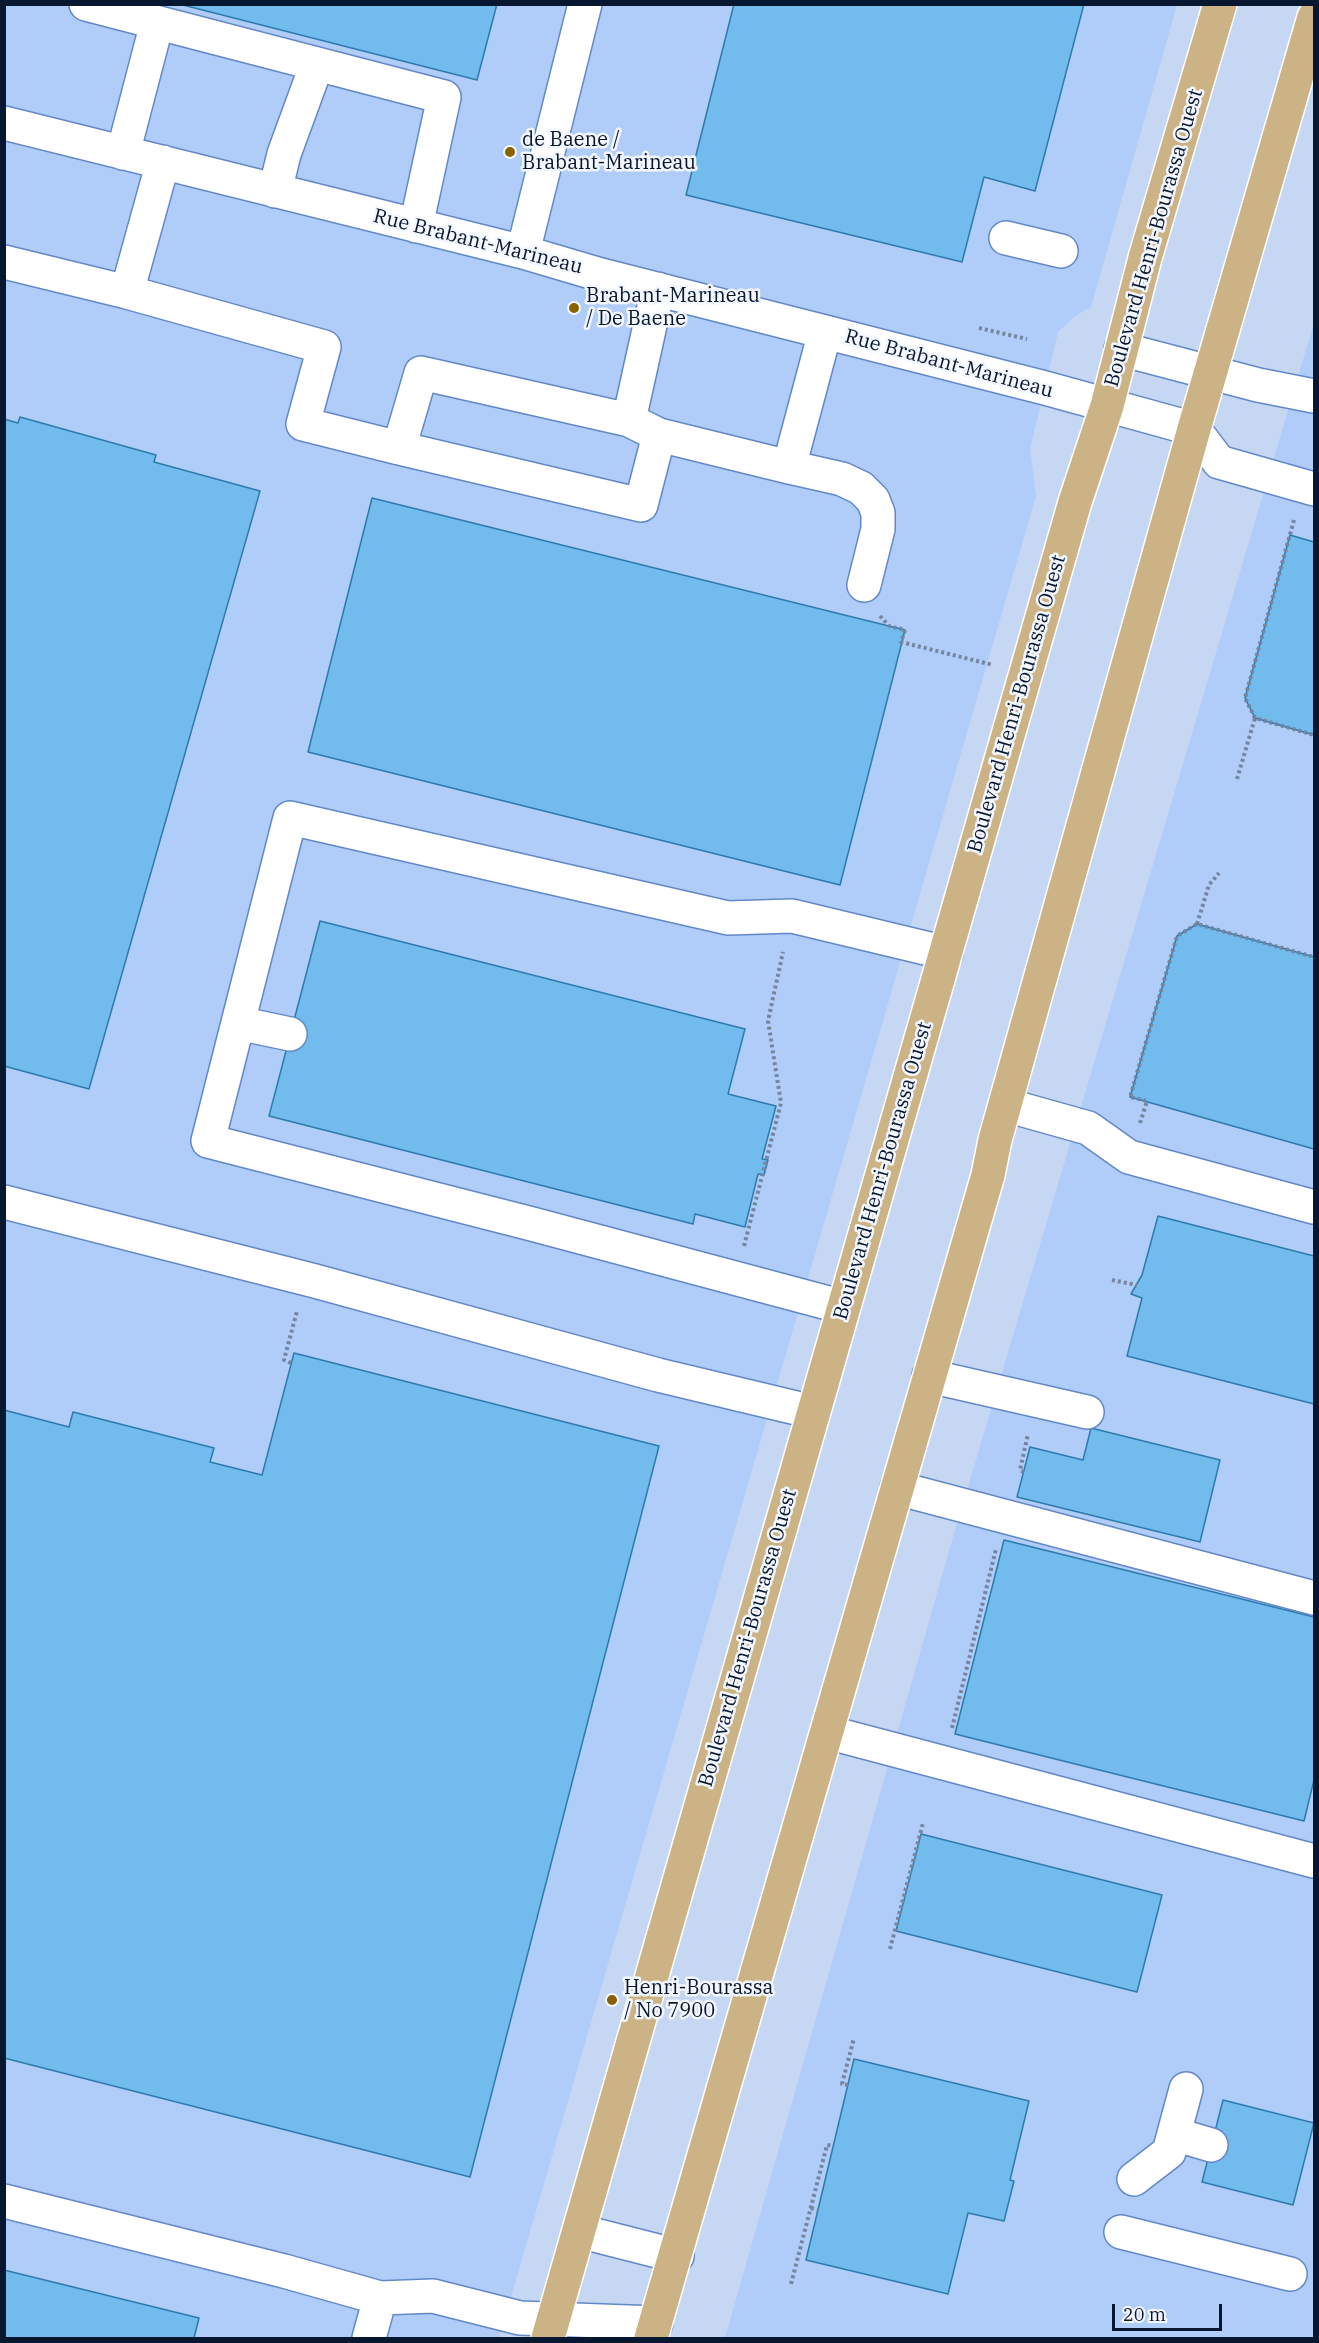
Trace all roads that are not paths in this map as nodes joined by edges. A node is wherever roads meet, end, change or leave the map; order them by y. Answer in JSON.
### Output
{"nodes":[{"id":1,"x":86,"y":4,"type":"edge"},
{"id":2,"x":585,"y":4,"type":"edge"},
{"id":3,"x":1220,"y":4,"type":"edge"},
{"id":4,"x":1314,"y":17,"type":"edge"},
{"id":5,"x":157,"y":23,"type":"junction"},
{"id":6,"x":317,"y":64,"type":"junction"},
{"id":7,"x":4,"y":123,"type":"edge"},
{"id":8,"x":123,"y":153,"type":"junction"},
{"id":9,"x":163,"y":162,"type":"junction"},
{"id":10,"x":275,"y":191,"type":"junction"},
{"id":11,"x":416,"y":226,"type":"junction"},
{"id":12,"x":1006,"y":238,"type":"dead end"},
{"id":13,"x":1061,"y":251,"type":"dead end"},
{"id":14,"x":523,"y":252,"type":"junction"},
{"id":15,"x":4,"y":262,"type":"edge"},
{"id":16,"x":658,"y":289,"type":"junction"},
{"id":17,"x":127,"y":292,"type":"junction"},
{"id":18,"x":825,"y":332,"type":"junction"},
{"id":19,"x":1121,"y":349,"type":"junction"},
{"id":20,"x":1212,"y":372,"type":"junction"},
{"id":21,"x":1314,"y":396,"type":"edge"},
{"id":22,"x":1107,"y":406,"type":"junction"},
{"id":23,"x":629,"y":420,"type":"junction"},
{"id":24,"x":1194,"y":429,"type":"junction"},
{"id":25,"x":659,"y":435,"type":"junction"},
{"id":26,"x":399,"y":448,"type":"junction"},
{"id":27,"x":789,"y":467,"type":"junction"},
{"id":28,"x":1314,"y":489,"type":"edge"},
{"id":29,"x":869,"y":597,"type":"road end"},
{"id":30,"x":946,"y":953,"type":"junction"},
{"id":31,"x":238,"y":1023,"type":"junction"},
{"id":32,"x":290,"y":1034,"type":"dead end"},
{"id":33,"x":1006,"y":1105,"type":"junction"},
{"id":34,"x":4,"y":1202,"type":"edge"},
{"id":35,"x":1314,"y":1207,"type":"edge"},
{"id":36,"x":843,"y":1308,"type":"junction"},
{"id":37,"x":929,"y":1376,"type":"junction"},
{"id":38,"x":813,"y":1412,"type":"junction"},
{"id":39,"x":1087,"y":1412,"type":"dead end"},
{"id":40,"x":897,"y":1488,"type":"junction"},
{"id":41,"x":1314,"y":1598,"type":"edge"},
{"id":42,"x":827,"y":1732,"type":"junction"},
{"id":43,"x":1314,"y":1861,"type":"edge"},
{"id":44,"x":1186,"y":2089,"type":"dead end"},
{"id":45,"x":1174,"y":2134,"type":"junction"},
{"id":46,"x":1211,"y":2145,"type":"dead end"},
{"id":47,"x":1134,"y":2179,"type":"dead end"},
{"id":48,"x":4,"y":2200,"type":"edge"},
{"id":49,"x":579,"y":2231,"type":"junction"},
{"id":50,"x":1121,"y":2232,"type":"dead end"},
{"id":51,"x":677,"y":2256,"type":"junction"},
{"id":52,"x":1290,"y":2274,"type":"dead end"},
{"id":53,"x":380,"y":2298,"type":"junction"},
{"id":54,"x":551,"y":2328,"type":"edge"},
{"id":55,"x":654,"y":2331,"type":"edge"},
{"id":56,"x":369,"y":2338,"type":"edge"}],
"edges":[{"from":1,"to":5,"type":"street"},
{"from":2,"to":14,"type":"street"},
{"from":3,"to":19,"type":"main road","name":"Boulevard Henri-Bourassa Ouest"},
{"from":4,"to":20,"type":"main road"},
{"from":5,"to":6,"type":"street"},
{"from":5,"to":8,"type":"street"},
{"from":6,"to":10,"type":"street"},
{"from":6,"to":11,"type":"street"},
{"from":7,"to":8,"type":"street","name":"Rue Brabant-Marineau"},
{"from":8,"to":9,"type":"street","name":"Rue Brabant-Marineau"},
{"from":9,"to":10,"type":"street","name":"Rue Brabant-Marineau"},
{"from":9,"to":17,"type":"street"},
{"from":10,"to":11,"type":"street","name":"Rue Brabant-Marineau"},
{"from":11,"to":14,"type":"street","name":"Rue Brabant-Marineau"},
{"from":12,"to":13,"type":"street"},
{"from":14,"to":16,"type":"street","name":"Rue Brabant-Marineau"},
{"from":15,"to":17,"type":"street"},
{"from":16,"to":18,"type":"street","name":"Rue Brabant-Marineau"},
{"from":16,"to":23,"type":"street"},
{"from":17,"to":26,"type":"street"},
{"from":18,"to":22,"type":"street","name":"Rue Brabant-Marineau"},
{"from":18,"to":27,"type":"street"},
{"from":19,"to":20,"type":"street"},
{"from":19,"to":22,"type":"main road","name":"Boulevard Henri-Bourassa Ouest"},
{"from":20,"to":21,"type":"street"},
{"from":20,"to":24,"type":"main road"},
{"from":22,"to":24,"type":"street","name":"Rue Brabant-Marineau"},
{"from":22,"to":30,"type":"main road","name":"Boulevard Henri-Bourassa Ouest"},
{"from":23,"to":25,"type":"street"},
{"from":23,"to":26,"type":"street"},
{"from":24,"to":28,"type":"street"},
{"from":24,"to":33,"type":"main road"},
{"from":25,"to":26,"type":"street"},
{"from":25,"to":27,"type":"street"},
{"from":27,"to":29,"type":"street"},
{"from":30,"to":31,"type":"street"},
{"from":30,"to":36,"type":"main road","name":"Boulevard Henri-Bourassa Ouest"},
{"from":31,"to":32,"type":"street"},
{"from":31,"to":36,"type":"street"},
{"from":33,"to":35,"type":"street"},
{"from":33,"to":37,"type":"main road"},
{"from":34,"to":38,"type":"street"},
{"from":36,"to":38,"type":"main road","name":"Boulevard Henri-Bourassa Ouest"},
{"from":37,"to":39,"type":"street"},
{"from":37,"to":40,"type":"main road"},
{"from":38,"to":49,"type":"main road","name":"Boulevard Henri-Bourassa Ouest"},
{"from":40,"to":41,"type":"street"},
{"from":40,"to":42,"type":"main road"},
{"from":42,"to":43,"type":"street"},
{"from":42,"to":51,"type":"main road"},
{"from":44,"to":45,"type":"street"},
{"from":45,"to":46,"type":"street"},
{"from":45,"to":47,"type":"street"},
{"from":48,"to":53,"type":"street"},
{"from":49,"to":51,"type":"street"},
{"from":49,"to":54,"type":"main road","name":"Boulevard Henri-Bourassa Ouest"},
{"from":50,"to":52,"type":"street"},
{"from":51,"to":55,"type":"main road"},
{"from":53,"to":54,"type":"street"},
{"from":53,"to":56,"type":"street"},
{"from":54,"to":55,"type":"street"}]}
